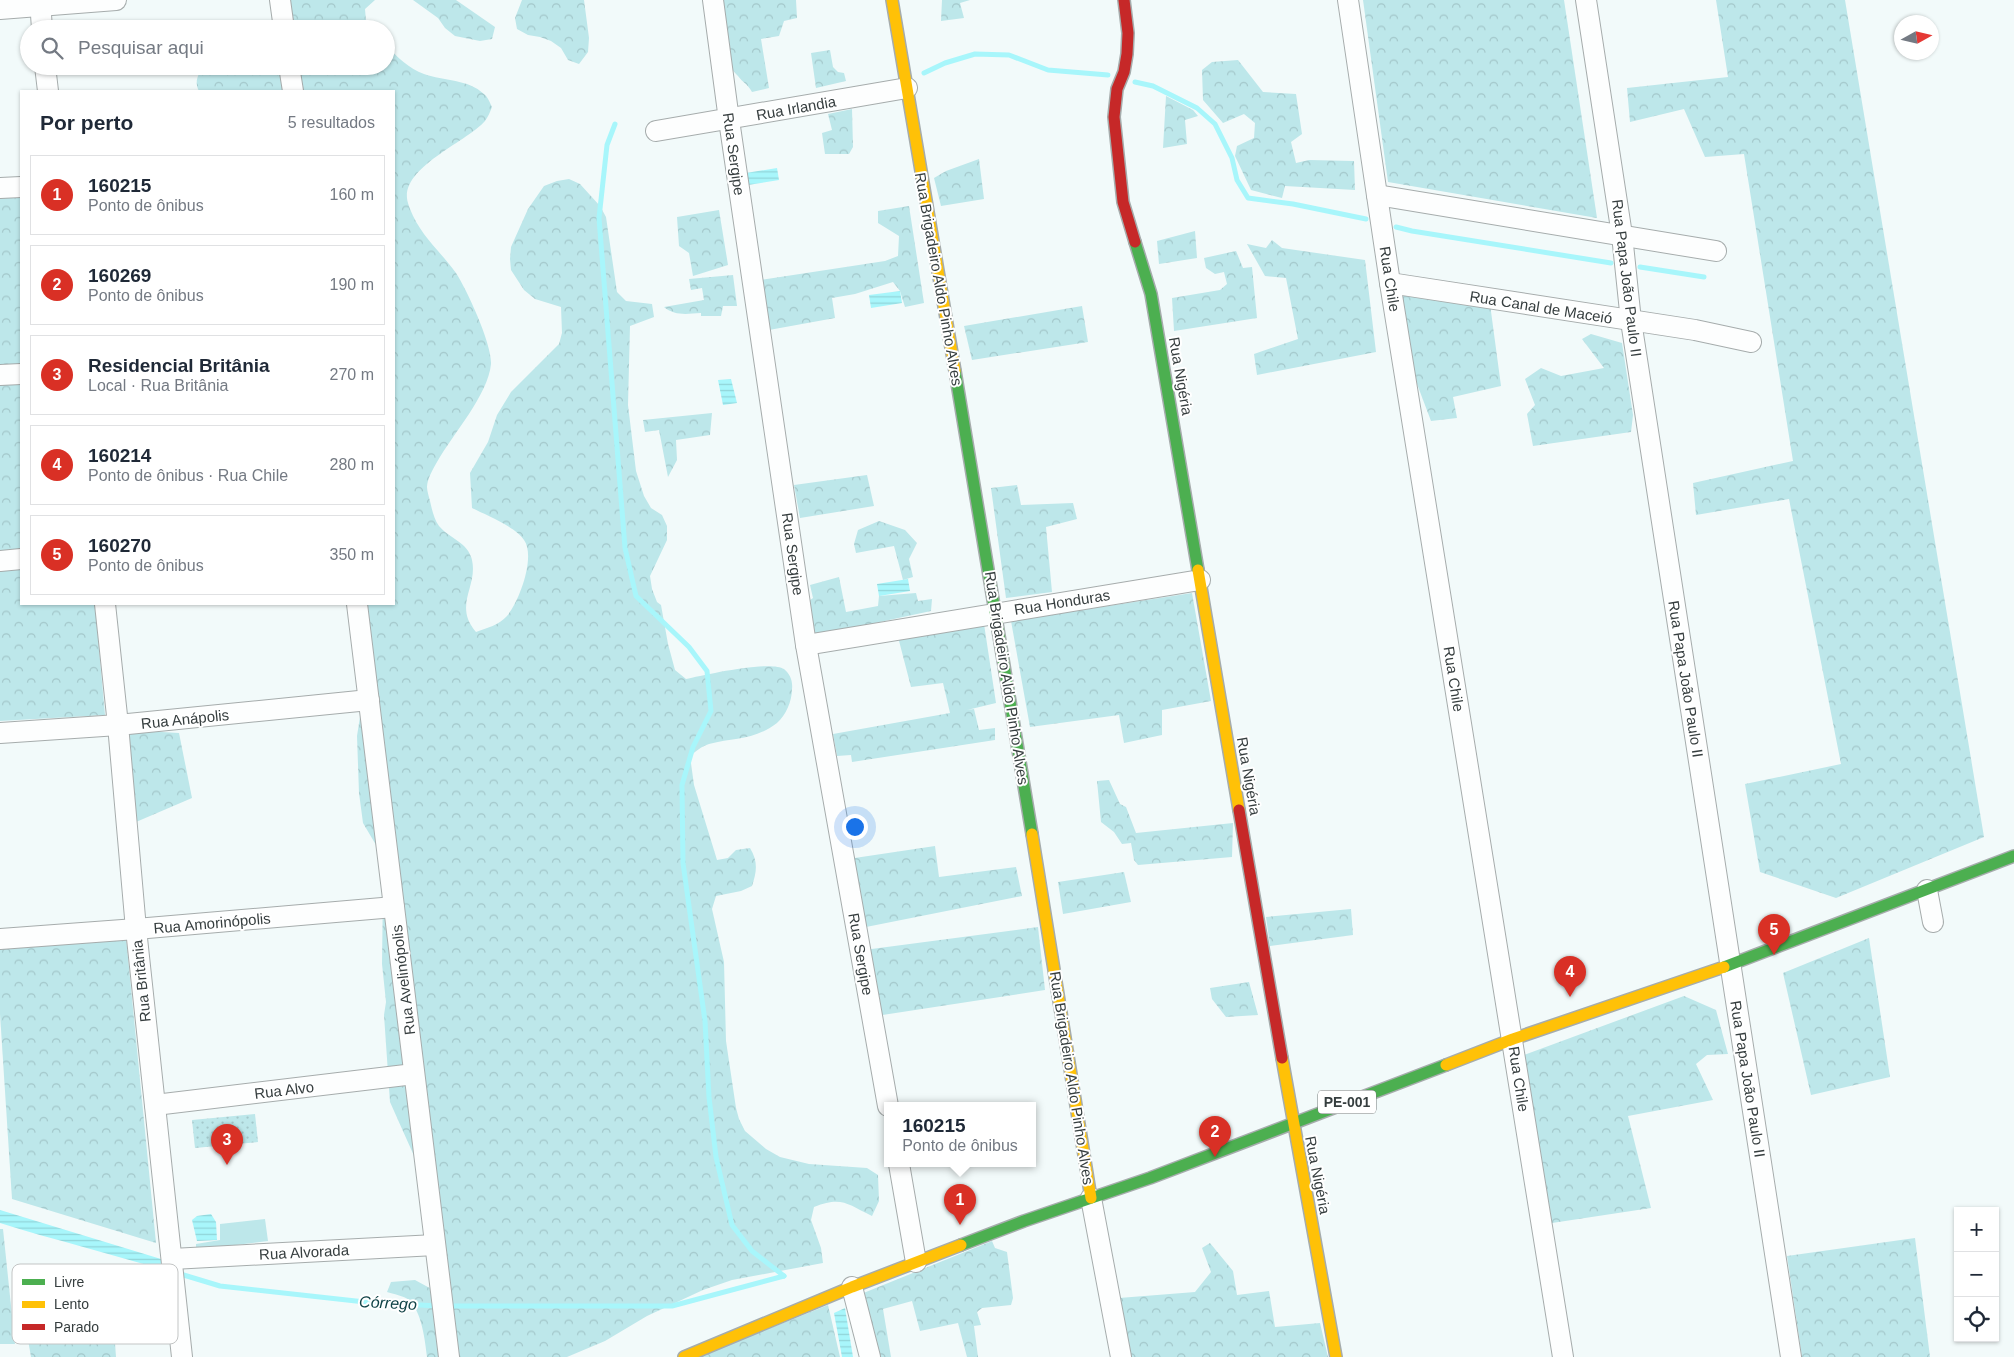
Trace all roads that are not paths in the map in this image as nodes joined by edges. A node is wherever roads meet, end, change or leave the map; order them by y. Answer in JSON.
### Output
{"nodes":[{"id":1,"x":116,"y":0,"type":"edge"},
{"id":2,"x":280,"y":0,"type":"edge"},
{"id":3,"x":713,"y":0,"type":"edge"},
{"id":4,"x":892,"y":0,"type":"edge"},
{"id":5,"x":1124,"y":0,"type":"edge"},
{"id":6,"x":1348,"y":0,"type":"edge"},
{"id":7,"x":1586,"y":0,"type":"edge"},
{"id":8,"x":40,"y":4,"type":"edge"},
{"id":9,"x":0,"y":9,"type":"edge"},
{"id":10,"x":41,"y":20,"type":"edge"},
{"id":11,"x":283,"y":20,"type":"edge"},
{"id":12,"x":46,"y":75,"type":"edge"},
{"id":13,"x":290,"y":75,"type":"edge"},
{"id":14,"x":907,"y":88,"type":"junction"},
{"id":15,"x":48,"y":90,"type":"edge"},
{"id":16,"x":293,"y":90,"type":"edge"},
{"id":17,"x":729,"y":120,"type":"junction"},
{"id":18,"x":656,"y":131,"type":"dead end"},
{"id":19,"x":20,"y":187,"type":"edge"},
{"id":20,"x":0,"y":188,"type":"edge"},
{"id":21,"x":1377,"y":195,"type":"junction"},
{"id":22,"x":1622,"y":235,"type":"junction"},
{"id":23,"x":1716,"y":251,"type":"dead end"},
{"id":24,"x":1390,"y":282,"type":"junction"},
{"id":25,"x":1631,"y":321,"type":"junction"},
{"id":26,"x":1751,"y":342,"type":"dead end"},
{"id":27,"x":20,"y":374,"type":"edge"},
{"id":28,"x":0,"y":375,"type":"edge"},
{"id":29,"x":20,"y":559,"type":"edge"},
{"id":30,"x":0,"y":561,"type":"edge"},
{"id":31,"x":1200,"y":580,"type":"junction"},
{"id":32,"x":105,"y":605,"type":"edge"},
{"id":33,"x":357,"y":605,"type":"edge"},
{"id":34,"x":996,"y":612,"type":"junction"},
{"id":35,"x":806,"y":644,"type":"junction"},
{"id":36,"x":369,"y":700,"type":"junction"},
{"id":37,"x":118,"y":725,"type":"junction"},
{"id":38,"x":0,"y":733,"type":"edge"},
{"id":39,"x":2014,"y":856,"type":"edge"},
{"id":40,"x":1927,"y":890,"type":"junction"},
{"id":41,"x":394,"y":907,"type":"junction"},
{"id":42,"x":1933,"y":922,"type":"dead end"},
{"id":43,"x":136,"y":929,"type":"junction"},
{"id":44,"x":0,"y":939,"type":"edge"},
{"id":45,"x":1730,"y":965,"type":"junction"},
{"id":46,"x":1513,"y":1039,"type":"junction"},
{"id":47,"x":414,"y":1074,"type":"junction"},
{"id":48,"x":887,"y":1102,"type":"edge"},
{"id":49,"x":155,"y":1105,"type":"junction"},
{"id":50,"x":1293,"y":1123,"type":"junction"},
{"id":51,"x":900,"y":1167,"type":"edge"},
{"id":52,"x":1092,"y":1198,"type":"junction"},
{"id":53,"x":435,"y":1245,"type":"junction"},
{"id":54,"x":172,"y":1261,"type":"junction"},
{"id":55,"x":916,"y":1262,"type":"junction"},
{"id":56,"x":172,"y":1264,"type":"edge"},
{"id":57,"x":852,"y":1287,"type":"junction"},
{"id":58,"x":178,"y":1318,"type":"edge"},
{"id":59,"x":182,"y":1357,"type":"edge"},
{"id":60,"x":449,"y":1357,"type":"edge"},
{"id":61,"x":684,"y":1357,"type":"edge"},
{"id":62,"x":870,"y":1357,"type":"edge"},
{"id":63,"x":1121,"y":1357,"type":"edge"},
{"id":64,"x":1336,"y":1357,"type":"edge"},
{"id":65,"x":1563,"y":1357,"type":"edge"},
{"id":66,"x":1791,"y":1357,"type":"edge"}],
"edges":[{"from":1,"to":8,"type":"street"},
{"from":2,"to":11,"type":"street"},
{"from":3,"to":17,"type":"street","name":"Rua Sergipe"},
{"from":4,"to":14,"type":"street","name":"Rua Brigadeiro Aldo Pinho Alves"},
{"from":5,"to":31,"type":"street","name":"Rua Nigéria"},
{"from":6,"to":21,"type":"street","name":"Rua Chile"},
{"from":7,"to":22,"type":"street","name":"Rua Papa João Paulo II"},
{"from":8,"to":9,"type":"street"},
{"from":8,"to":10,"type":"street"},
{"from":12,"to":15,"type":"street"},
{"from":13,"to":16,"type":"street"},
{"from":14,"to":17,"type":"street","name":"Rua Irlandia"},
{"from":14,"to":34,"type":"street","name":"Rua Brigadeiro Aldo Pinho Alves"},
{"from":17,"to":18,"type":"street","name":"Rua Irlandia"},
{"from":17,"to":35,"type":"street","name":"Rua Sergipe"},
{"from":19,"to":20,"type":"street"},
{"from":21,"to":22,"type":"street"},
{"from":21,"to":24,"type":"street","name":"Rua Chile"},
{"from":22,"to":23,"type":"street"},
{"from":22,"to":25,"type":"street","name":"Rua Papa João Paulo II"},
{"from":24,"to":25,"type":"street","name":"Rua Canal de Maceió"},
{"from":24,"to":46,"type":"street","name":"Rua Chile"},
{"from":25,"to":26,"type":"street","name":"Rua Canal de Maceió"},
{"from":25,"to":45,"type":"street","name":"Rua Papa João Paulo II"},
{"from":27,"to":28,"type":"street"},
{"from":29,"to":30,"type":"street"},
{"from":31,"to":34,"type":"street","name":"Rua Honduras"},
{"from":31,"to":50,"type":"street","name":"Rua Nigéria"},
{"from":32,"to":37,"type":"street","name":"Rua Britânia"},
{"from":33,"to":36,"type":"street","name":"Rua Avelinópolis"},
{"from":34,"to":35,"type":"street","name":"Rua Honduras"},
{"from":34,"to":52,"type":"street","name":"Rua Brigadeiro Aldo Pinho Alves"},
{"from":35,"to":48,"type":"street","name":"Rua Sergipe"},
{"from":36,"to":37,"type":"street","name":"Rua Anápolis"},
{"from":36,"to":41,"type":"street","name":"Rua Avelinópolis"},
{"from":37,"to":38,"type":"street","name":"Rua Anápolis"},
{"from":37,"to":43,"type":"street","name":"Rua Britânia"},
{"from":39,"to":40,"type":"street","number":"PE-001"},
{"from":40,"to":42,"type":"street"},
{"from":40,"to":45,"type":"street","number":"PE-001"},
{"from":41,"to":43,"type":"street","name":"Rua Amorinópolis"},
{"from":41,"to":47,"type":"street","name":"Rua Avelinópolis"},
{"from":43,"to":44,"type":"street","name":"Rua Amorinópolis"},
{"from":43,"to":49,"type":"street","name":"Rua Britânia"},
{"from":45,"to":46,"type":"street","number":"PE-001"},
{"from":45,"to":66,"type":"street","name":"Rua Papa João Paulo II"},
{"from":46,"to":50,"type":"street","number":"PE-001"},
{"from":46,"to":65,"type":"street","name":"Rua Chile"},
{"from":47,"to":49,"type":"street","name":"Rua Alvo"},
{"from":47,"to":53,"type":"street","name":"Rua Avelinópolis"},
{"from":49,"to":54,"type":"street","name":"Rua Britânia"},
{"from":50,"to":52,"type":"street","number":"PE-001"},
{"from":50,"to":64,"type":"street","name":"Rua Nigéria"},
{"from":51,"to":55,"type":"street"},
{"from":52,"to":55,"type":"street","number":"PE-001"},
{"from":52,"to":63,"type":"street","name":"Rua Brigadeiro Aldo Pinho Alves"},
{"from":53,"to":54,"type":"street","name":"Rua Alvorada"},
{"from":53,"to":60,"type":"street","name":"Rua Avelinópolis"},
{"from":54,"to":56,"type":"street","name":"Rua Britânia"},
{"from":55,"to":57,"type":"street","number":"PE-001"},
{"from":57,"to":61,"type":"street","number":"PE-001"},
{"from":57,"to":62,"type":"street"},
{"from":58,"to":59,"type":"street","name":"Rua Britânia"}]}
